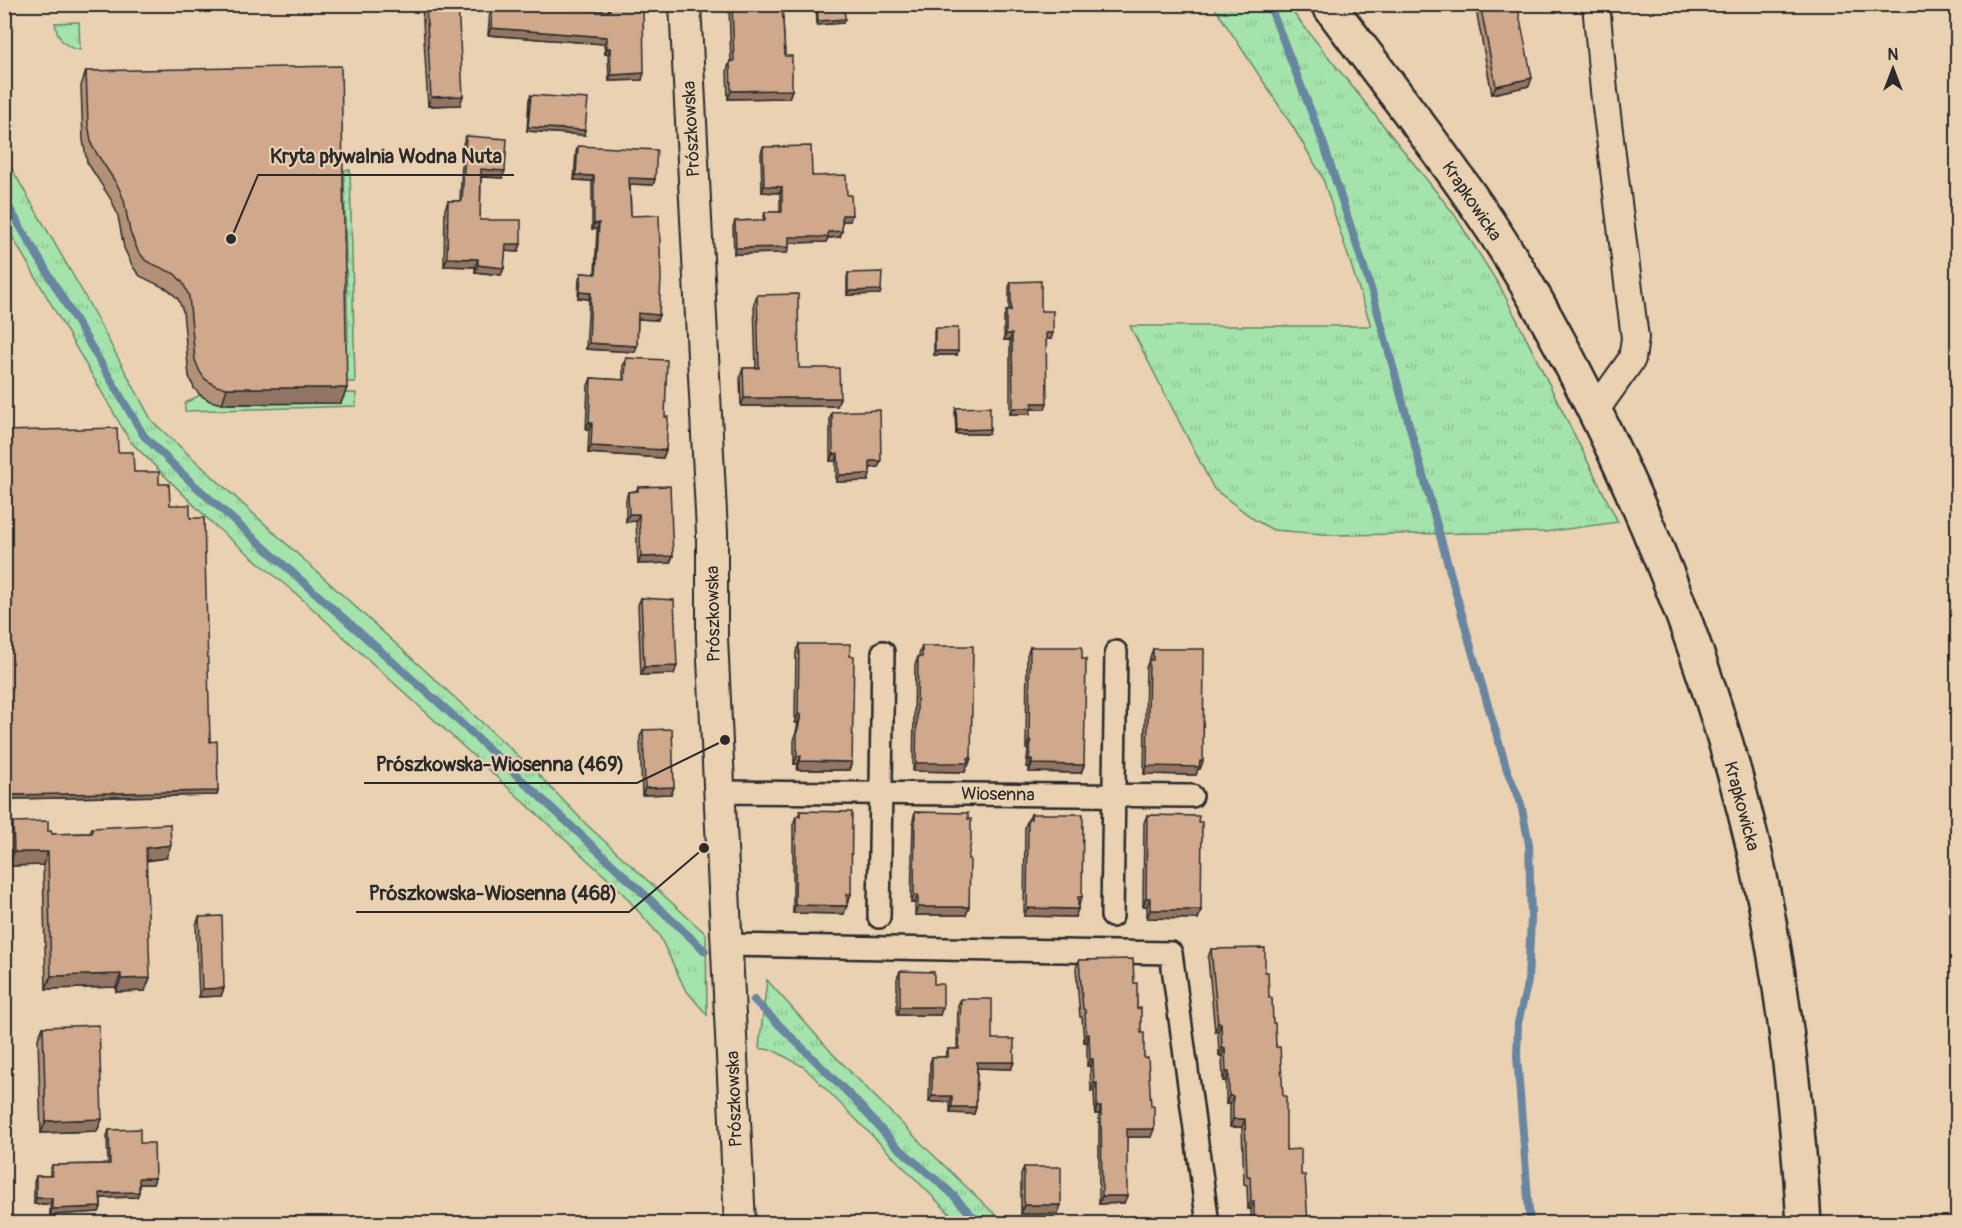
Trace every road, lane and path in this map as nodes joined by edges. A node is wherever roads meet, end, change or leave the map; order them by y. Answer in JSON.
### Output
{"nodes":[{"id":1,"x":685,"y":4,"type":"edge"},
{"id":2,"x":1328,"y":4,"type":"edge"},
{"id":3,"x":1596,"y":4,"type":"edge"},
{"id":4,"x":1595,"y":411,"type":"junction"},
{"id":5,"x":883,"y":652,"type":"dead end"},
{"id":6,"x":1116,"y":652,"type":"dead end"},
{"id":7,"x":719,"y":792,"type":"junction"},
{"id":8,"x":882,"y":792,"type":"junction"},
{"id":9,"x":1114,"y":795,"type":"junction"},
{"id":10,"x":1192,"y":795,"type":"dead end"},
{"id":11,"x":879,"y":916,"type":"dead end"},
{"id":12,"x":1112,"y":916,"type":"dead end"},
{"id":13,"x":725,"y":945,"type":"junction"},
{"id":14,"x":740,"y":1224,"type":"edge"},
{"id":15,"x":1208,"y":1224,"type":"edge"},
{"id":16,"x":1804,"y":1224,"type":"edge"}],
"edges":[{"from":1,"to":7,"type":"main road","name":"Prószkowska"},
{"from":2,"to":4,"type":"main road","name":"Krapkowicka"},
{"from":3,"to":4,"type":"street"},
{"from":4,"to":16,"type":"main road","name":"Krapkowicka"},
{"from":5,"to":8,"type":"street"},
{"from":6,"to":9,"type":"street"},
{"from":7,"to":8,"type":"street","name":"Wiosenna"},
{"from":7,"to":13,"type":"main road","name":"Prószkowska"},
{"from":8,"to":9,"type":"street","name":"Wiosenna"},
{"from":8,"to":11,"type":"street"},
{"from":9,"to":10,"type":"street","name":"Wiosenna"},
{"from":9,"to":12,"type":"street"},
{"from":13,"to":14,"type":"main road","name":"Prószkowska"},
{"from":13,"to":15,"type":"street"}]}
